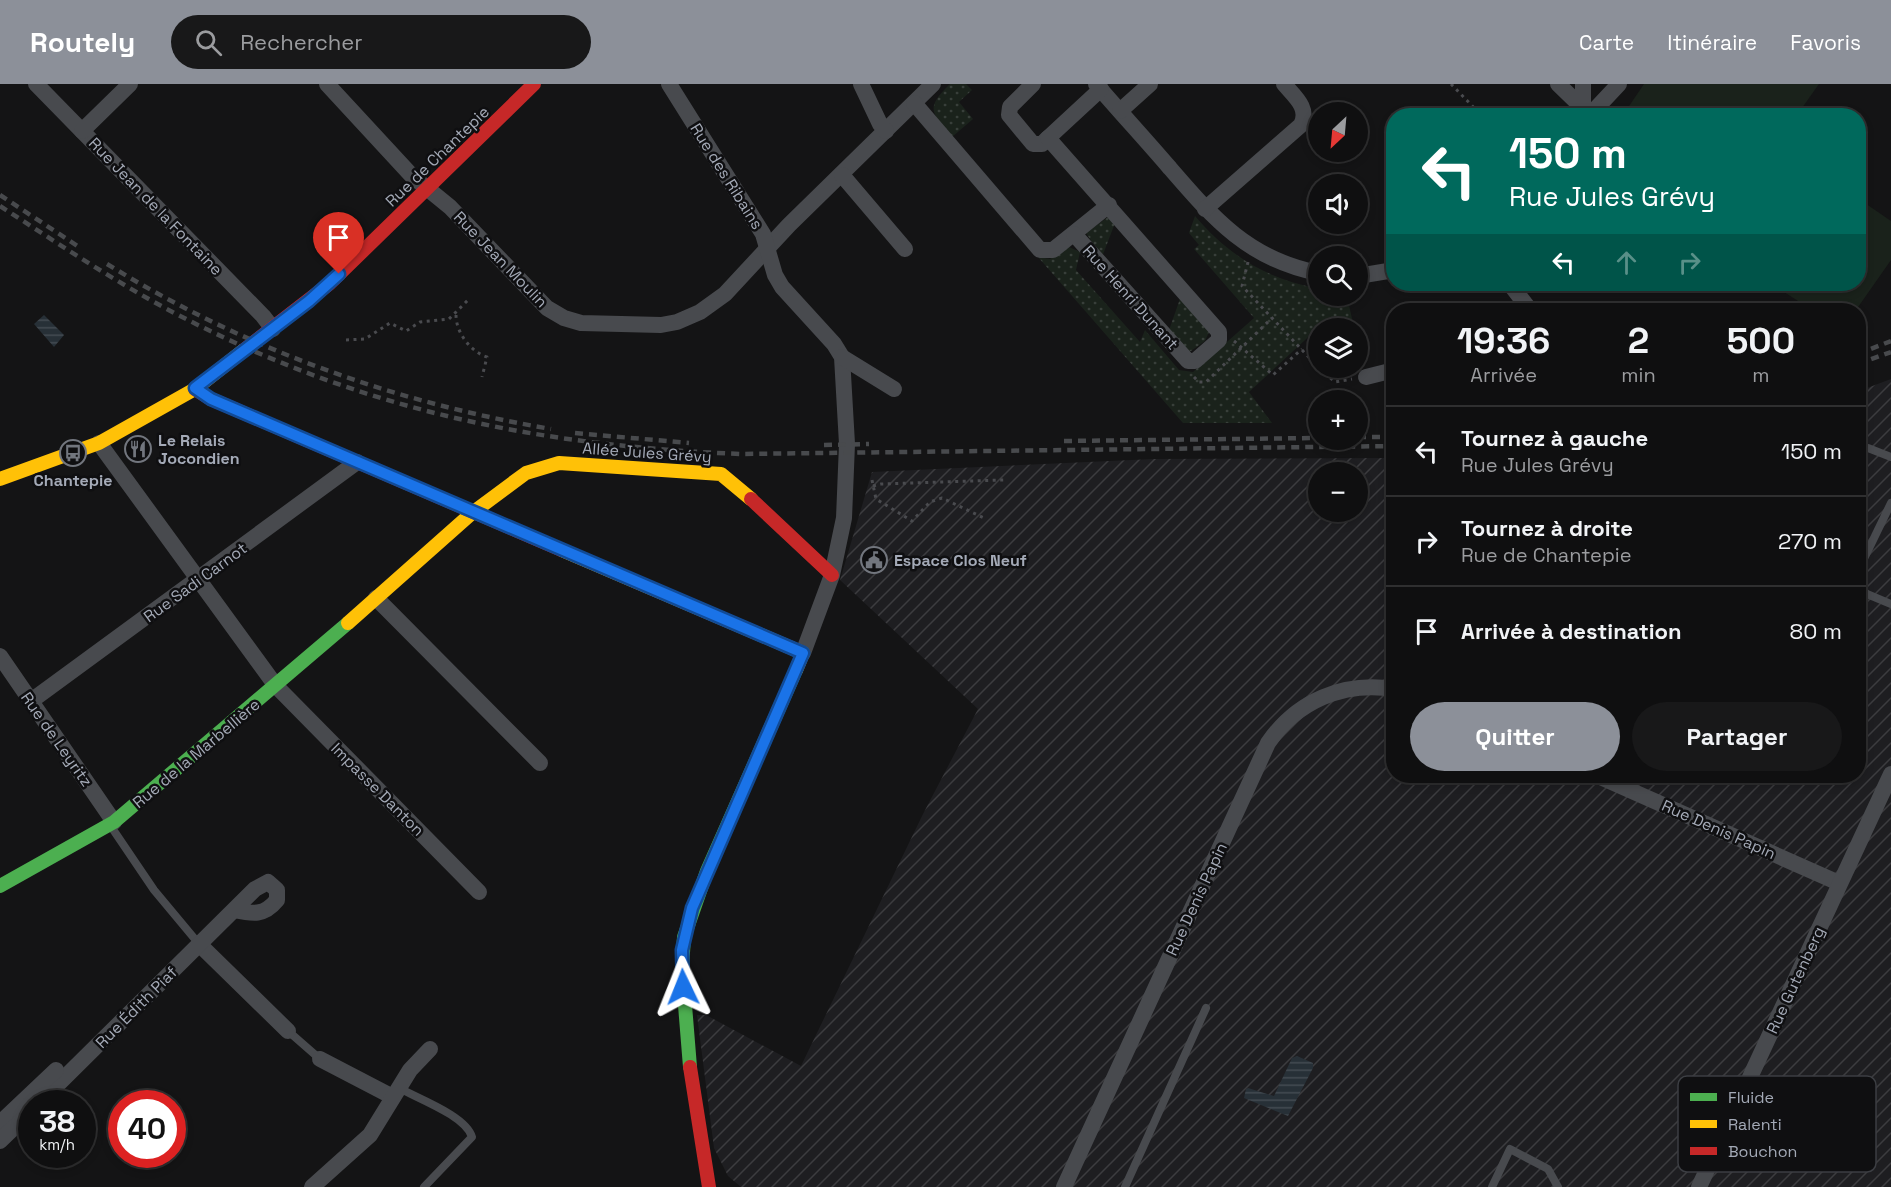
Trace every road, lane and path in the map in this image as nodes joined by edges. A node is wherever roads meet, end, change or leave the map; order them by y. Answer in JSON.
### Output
{"nodes":[{"id":1,"x":36,"y":84,"type":"edge"},
{"id":2,"x":130,"y":84,"type":"edge"},
{"id":3,"x":327,"y":84,"type":"edge"},
{"id":4,"x":534,"y":84,"type":"edge"},
{"id":5,"x":669,"y":84,"type":"edge"},
{"id":6,"x":861,"y":84,"type":"edge"},
{"id":7,"x":933,"y":84,"type":"edge"},
{"id":8,"x":1034,"y":84,"type":"edge"},
{"id":9,"x":1150,"y":84,"type":"edge"},
{"id":10,"x":1284,"y":84,"type":"edge"},
{"id":11,"x":1451,"y":84,"type":"edge"},
{"id":12,"x":1558,"y":84,"type":"edge"},
{"id":13,"x":1583,"y":84,"type":"edge"},
{"id":14,"x":1619,"y":84,"type":"edge"},
{"id":15,"x":1099,"y":87,"type":"edge"},
{"id":16,"x":914,"y":104,"type":"junction"},
{"id":17,"x":1474,"y":108,"type":"edge"},
{"id":18,"x":1582,"y":108,"type":"edge"},
{"id":19,"x":1586,"y":108,"type":"edge"},
{"id":20,"x":1593,"y":108,"type":"edge"},
{"id":21,"x":1120,"y":111,"type":"junction"},
{"id":22,"x":82,"y":131,"type":"junction"},
{"id":23,"x":886,"y":131,"type":"junction"},
{"id":24,"x":1048,"y":138,"type":"junction"},
{"id":25,"x":842,"y":175,"type":"junction"},
{"id":26,"x":427,"y":189,"type":"junction"},
{"id":27,"x":1109,"y":205,"type":"junction"},
{"id":28,"x":1205,"y":209,"type":"junction"},
{"id":29,"x":1074,"y":234,"type":"junction"},
{"id":30,"x":767,"y":249,"type":"junction"},
{"id":31,"x":905,"y":249,"type":"dead end"},
{"id":32,"x":1252,"y":249,"type":"junction"},
{"id":33,"x":1308,"y":270,"type":"edge"},
{"id":34,"x":1386,"y":271,"type":"edge"},
{"id":35,"x":1368,"y":274,"type":"edge"},
{"id":36,"x":1515,"y":291,"type":"edge"},
{"id":37,"x":468,"y":300,"type":"dead end"},
{"id":38,"x":1525,"y":303,"type":"edge"},
{"id":39,"x":456,"y":314,"type":"junction"},
{"id":40,"x":1272,"y":318,"type":"junction"},
{"id":41,"x":273,"y":329,"type":"junction"},
{"id":42,"x":1220,"y":336,"type":"junction"},
{"id":43,"x":346,"y":340,"type":"dead end"},
{"id":44,"x":1241,"y":348,"type":"junction"},
{"id":45,"x":1302,"y":350,"type":"junction"},
{"id":46,"x":1308,"y":356,"type":"edge"},
{"id":47,"x":842,"y":357,"type":"junction"},
{"id":48,"x":1191,"y":362,"type":"junction"},
{"id":49,"x":1386,"y":372,"type":"edge"},
{"id":50,"x":1368,"y":376,"type":"edge"},
{"id":51,"x":482,"y":377,"type":"dead end"},
{"id":52,"x":1332,"y":378,"type":"edge"},
{"id":53,"x":1358,"y":378,"type":"edge"},
{"id":54,"x":195,"y":388,"type":"junction"},
{"id":55,"x":894,"y":389,"type":"dead end"},
{"id":56,"x":99,"y":443,"type":"junction"},
{"id":57,"x":1866,"y":448,"type":"edge"},
{"id":58,"x":1891,"y":457,"type":"edge"},
{"id":59,"x":357,"y":462,"type":"junction"},
{"id":60,"x":0,"y":480,"type":"edge"},
{"id":61,"x":872,"y":480,"type":"dead end"},
{"id":62,"x":1004,"y":480,"type":"dead end"},
{"id":63,"x":873,"y":486,"type":"junction"},
{"id":64,"x":1891,"y":503,"type":"edge"},
{"id":65,"x":472,"y":513,"type":"junction"},
{"id":66,"x":986,"y":519,"type":"dead end"},
{"id":67,"x":1866,"y":555,"type":"edge"},
{"id":68,"x":832,"y":575,"type":"junction"},
{"id":69,"x":198,"y":580,"type":"junction"},
{"id":70,"x":1866,"y":592,"type":"edge"},
{"id":71,"x":376,"y":598,"type":"junction"},
{"id":72,"x":1891,"y":604,"type":"edge"},
{"id":73,"x":803,"y":653,"type":"junction"},
{"id":74,"x":0,"y":656,"type":"edge"},
{"id":75,"x":276,"y":686,"type":"junction"},
{"id":76,"x":1386,"y":688,"type":"edge"},
{"id":77,"x":31,"y":701,"type":"junction"},
{"id":78,"x":540,"y":763,"type":"dead end"},
{"id":79,"x":1891,"y":774,"type":"edge"},
{"id":80,"x":1614,"y":783,"type":"edge"},
{"id":81,"x":112,"y":823,"type":"junction"},
{"id":82,"x":1839,"y":883,"type":"junction"},
{"id":83,"x":0,"y":886,"type":"edge"},
{"id":84,"x":479,"y":892,"type":"dead end"},
{"id":85,"x":234,"y":910,"type":"dead end"},
{"id":86,"x":200,"y":944,"type":"junction"},
{"id":87,"x":1206,"y":1008,"type":"dead end"},
{"id":88,"x":288,"y":1031,"type":"joint"},
{"id":89,"x":430,"y":1050,"type":"dead end"},
{"id":90,"x":320,"y":1059,"type":"joint"},
{"id":91,"x":56,"y":1070,"type":"dead end"},
{"id":92,"x":1750,"y":1076,"type":"edge"},
{"id":93,"x":52,"y":1090,"type":"edge"},
{"id":94,"x":396,"y":1093,"type":"junction"},
{"id":95,"x":0,"y":1123,"type":"edge"},
{"id":96,"x":18,"y":1124,"type":"edge"},
{"id":97,"x":0,"y":1141,"type":"edge"},
{"id":98,"x":1706,"y":1172,"type":"edge"},
{"id":99,"x":312,"y":1187,"type":"edge"},
{"id":100,"x":424,"y":1187,"type":"edge"},
{"id":101,"x":709,"y":1187,"type":"edge"},
{"id":102,"x":1064,"y":1187,"type":"edge"},
{"id":103,"x":1125,"y":1187,"type":"edge"},
{"id":104,"x":1492,"y":1187,"type":"edge"},
{"id":105,"x":1558,"y":1187,"type":"edge"},
{"id":106,"x":1699,"y":1187,"type":"edge"}],
"edges":[{"from":1,"to":22,"type":"street","name":"Rue Jean de la Fontaine"},
{"from":2,"to":22,"type":"street"},
{"from":3,"to":26,"type":"street","name":"Rue Jean Moulin"},
{"from":4,"to":26,"type":"street","name":"Rue de Chantepie"},
{"from":5,"to":30,"type":"street","name":"Rue des Ribains"},
{"from":6,"to":23,"type":"street"},
{"from":7,"to":16,"type":"street","name":"Rue Jean Moulin"},
{"from":8,"to":24,"type":"street"},
{"from":9,"to":21,"type":"street"},
{"from":10,"to":28,"type":"street"},
{"from":11,"to":17,"type":"path"},
{"from":12,"to":18,"type":"street"},
{"from":13,"to":19,"type":"street"},
{"from":14,"to":20,"type":"street"},
{"from":15,"to":21,"type":"street"},
{"from":15,"to":24,"type":"street"},
{"from":16,"to":23,"type":"street","name":"Rue Jean Moulin"},
{"from":16,"to":29,"type":"street","name":"Rue Henri Dunant"},
{"from":21,"to":28,"type":"street"},
{"from":22,"to":41,"type":"street","name":"Rue Jean de la Fontaine"},
{"from":23,"to":25,"type":"street","name":"Rue Jean Moulin"},
{"from":24,"to":27,"type":"street"},
{"from":25,"to":30,"type":"street","name":"Rue Jean Moulin"},
{"from":25,"to":31,"type":"street"},
{"from":26,"to":30,"type":"street","name":"Rue Jean Moulin"},
{"from":26,"to":41,"type":"street","name":"Rue de Chantepie"},
{"from":27,"to":29,"type":"street","name":"Rue Henri Dunant"},
{"from":27,"to":42,"type":"street"},
{"from":28,"to":32,"type":"street"},
{"from":29,"to":48,"type":"street","name":"Rue Henri Dunant"},
{"from":30,"to":47,"type":"street","name":"Rue des Ribains"},
{"from":32,"to":33,"type":"street"},
{"from":32,"to":40,"type":"path"},
{"from":34,"to":35,"type":"street"},
{"from":36,"to":38,"type":"street"},
{"from":37,"to":39,"type":"path"},
{"from":39,"to":43,"type":"path"},
{"from":39,"to":51,"type":"path"},
{"from":40,"to":44,"type":"path"},
{"from":40,"to":45,"type":"path"},
{"from":41,"to":54,"type":"street","name":"Rue de Chantepie"},
{"from":42,"to":44,"type":"path"},
{"from":42,"to":48,"type":"street","name":"Rue Henri Dunant"},
{"from":44,"to":45,"type":"path"},
{"from":44,"to":48,"type":"path"},
{"from":45,"to":46,"type":"path"},
{"from":47,"to":55,"type":"street","name":"Rue des Ribains"},
{"from":47,"to":68,"type":"street"},
{"from":49,"to":50,"type":"street"},
{"from":52,"to":53,"type":"path"},
{"from":54,"to":56,"type":"street","name":"Rue de Chantepie"},
{"from":54,"to":59,"type":"street"},
{"from":56,"to":60,"type":"street","name":"Rue de Chantepie"},
{"from":56,"to":69,"type":"street","name":"Impasse Danton"},
{"from":57,"to":58,"type":"lane"},
{"from":59,"to":65,"type":"street"},
{"from":59,"to":69,"type":"street","name":"Rue Sadi Carnot"},
{"from":61,"to":63,"type":"path"},
{"from":62,"to":63,"type":"path"},
{"from":63,"to":66,"type":"path"},
{"from":64,"to":67,"type":"lane"},
{"from":65,"to":68,"type":"street","name":"Allée Jules Grévy"},
{"from":65,"to":71,"type":"street","name":"Rue de la Marbellière"},
{"from":65,"to":73,"type":"street"},
{"from":68,"to":73,"type":"street"},
{"from":69,"to":75,"type":"street","name":"Impasse Danton"},
{"from":69,"to":77,"type":"street","name":"Rue Sadi Carnot"},
{"from":70,"to":72,"type":"lane"},
{"from":71,"to":75,"type":"street","name":"Rue de la Marbellière"},
{"from":71,"to":78,"type":"street"},
{"from":73,"to":101,"type":"street"},
{"from":74,"to":77,"type":"street","name":"Rue de Leyritz"},
{"from":75,"to":81,"type":"street","name":"Rue de la Marbellière"},
{"from":75,"to":84,"type":"street","name":"Impasse Danton"},
{"from":76,"to":102,"type":"street","name":"Rue Denis Papin"},
{"from":77,"to":81,"type":"street","name":"Rue de Leyritz"},
{"from":79,"to":82,"type":"street","name":"Rue Gutenberg"},
{"from":80,"to":82,"type":"street","name":"Rue Denis Papin"},
{"from":81,"to":83,"type":"street","name":"Rue de la Marbellière"},
{"from":81,"to":86,"type":"lane"},
{"from":82,"to":92,"type":"street","name":"Rue Gutenberg"},
{"from":85,"to":86,"type":"street","name":"Rue Édith Piaf"},
{"from":86,"to":88,"type":"street"},
{"from":86,"to":93,"type":"street","name":"Rue Édith Piaf"},
{"from":87,"to":103,"type":"lane"},
{"from":88,"to":90,"type":"lane"},
{"from":89,"to":94,"type":"street"},
{"from":90,"to":94,"type":"street"},
{"from":91,"to":95,"type":"street"},
{"from":94,"to":99,"type":"street"},
{"from":94,"to":100,"type":"lane"},
{"from":96,"to":97,"type":"street"},
{"from":98,"to":106,"type":"street","name":"Rue Gutenberg"},
{"from":104,"to":105,"type":"lane"}]}
